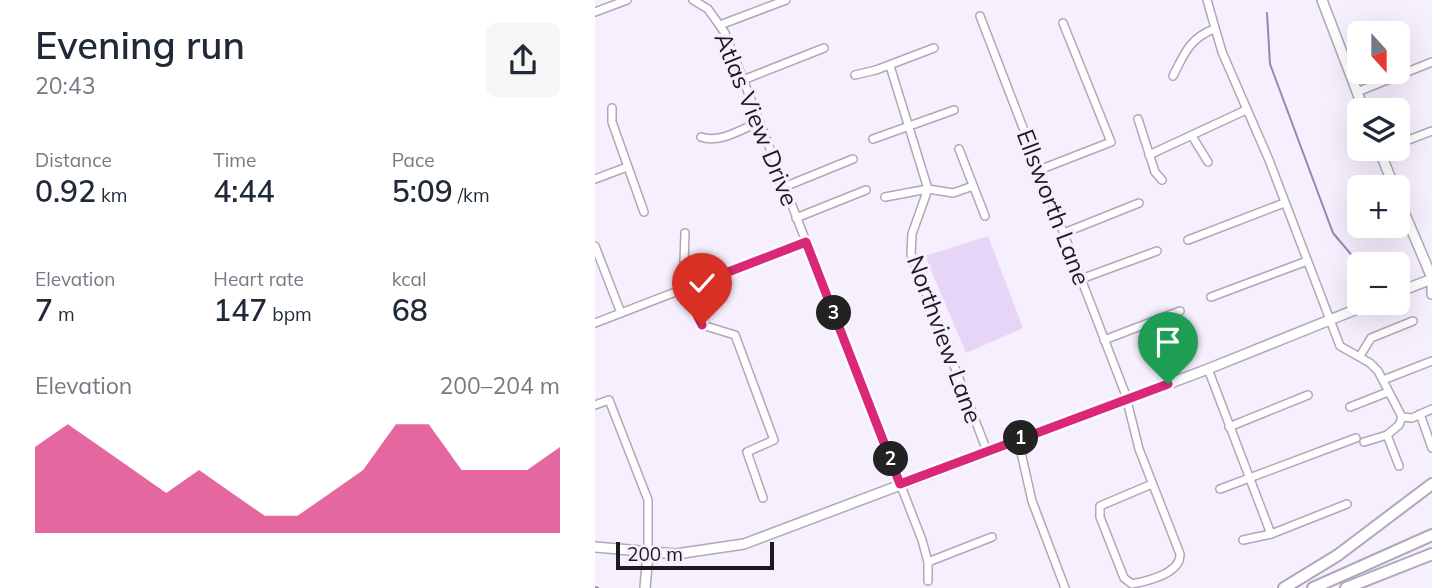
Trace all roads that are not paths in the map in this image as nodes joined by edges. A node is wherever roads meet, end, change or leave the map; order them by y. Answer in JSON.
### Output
{"nodes":[{"id":1,"x":627,"y":0,"type":"edge"},
{"id":2,"x":692,"y":0,"type":"edge"},
{"id":3,"x":786,"y":0,"type":"edge"},
{"id":4,"x":1207,"y":0,"type":"edge"},
{"id":5,"x":1322,"y":0,"type":"edge"},
{"id":6,"x":595,"y":12,"type":"edge"},
{"id":7,"x":980,"y":16,"type":"dead end"},
{"id":8,"x":1063,"y":23,"type":"dead end"},
{"id":9,"x":720,"y":25,"type":"junction"},
{"id":10,"x":1214,"y":29,"type":"junction"},
{"id":11,"x":824,"y":48,"type":"dead end"},
{"id":12,"x":935,"y":48,"type":"dead end"},
{"id":13,"x":1432,"y":62,"type":"edge"},
{"id":14,"x":890,"y":66,"type":"junction"},
{"id":15,"x":855,"y":75,"type":"dead end"},
{"id":16,"x":1173,"y":76,"type":"dead end"},
{"id":17,"x":743,"y":80,"type":"junction"},
{"id":18,"x":1357,"y":92,"type":"junction"},
{"id":19,"x":1359,"y":98,"type":"edge"},
{"id":20,"x":612,"y":108,"type":"dead end"},
{"id":21,"x":954,"y":110,"type":"dead end"},
{"id":22,"x":1246,"y":110,"type":"junction"},
{"id":23,"x":1138,"y":119,"type":"dead end"},
{"id":24,"x":759,"y":122,"type":"junction"},
{"id":25,"x":910,"y":127,"type":"junction"},
{"id":26,"x":1432,"y":131,"type":"edge"},
{"id":27,"x":1192,"y":136,"type":"junction"},
{"id":28,"x":701,"y":137,"type":"dead end"},
{"id":29,"x":873,"y":139,"type":"dead end"},
{"id":30,"x":1410,"y":139,"type":"edge"},
{"id":31,"x":959,"y":149,"type":"dead end"},
{"id":32,"x":1149,"y":155,"type":"junction"},
{"id":33,"x":853,"y":159,"type":"dead end"},
{"id":34,"x":1208,"y":162,"type":"dead end"},
{"id":35,"x":627,"y":167,"type":"junction"},
{"id":36,"x":1039,"y":170,"type":"junction"},
{"id":37,"x":595,"y":179,"type":"edge"},
{"id":38,"x":1162,"y":180,"type":"dead end"},
{"id":39,"x":973,"y":186,"type":"junction"},
{"id":40,"x":784,"y":187,"type":"junction"},
{"id":41,"x":927,"y":189,"type":"junction"},
{"id":42,"x":866,"y":190,"type":"dead end"},
{"id":43,"x":885,"y":197,"type":"dead end"},
{"id":44,"x":1139,"y":203,"type":"dead end"},
{"id":45,"x":1284,"y":203,"type":"junction"},
{"id":46,"x":644,"y":212,"type":"dead end"},
{"id":47,"x":985,"y":216,"type":"dead end"},
{"id":48,"x":796,"y":218,"type":"junction"},
{"id":49,"x":1410,"y":227,"type":"edge"},
{"id":50,"x":685,"y":233,"type":"dead end"},
{"id":51,"x":1063,"y":233,"type":"junction"},
{"id":52,"x":1188,"y":240,"type":"dead end"},
{"id":53,"x":806,"y":242,"type":"junction"},
{"id":54,"x":595,"y":246,"type":"edge"},
{"id":55,"x":1157,"y":251,"type":"dead end"},
{"id":56,"x":1307,"y":261,"type":"junction"},
{"id":57,"x":1081,"y":279,"type":"junction"},
{"id":58,"x":1432,"y":280,"type":"edge"},
{"id":59,"x":687,"y":287,"type":"junction"},
{"id":60,"x":1410,"y":288,"type":"edge"},
{"id":61,"x":1432,"y":294,"type":"edge"},
{"id":62,"x":1211,"y":297,"type":"dead end"},
{"id":63,"x":1180,"y":311,"type":"dead end"},
{"id":64,"x":621,"y":313,"type":"junction"},
{"id":65,"x":1347,"y":313,"type":"edge"},
{"id":66,"x":1330,"y":319,"type":"junction"},
{"id":67,"x":1413,"y":321,"type":"dead end"},
{"id":68,"x":595,"y":323,"type":"edge"},
{"id":69,"x":1104,"y":340,"type":"junction"},
{"id":70,"x":1360,"y":356,"type":"junction"},
{"id":71,"x":1432,"y":361,"type":"edge"},
{"id":72,"x":1208,"y":369,"type":"junction"},
{"id":73,"x":1383,"y":380,"type":"junction"},
{"id":74,"x":1388,"y":392,"type":"junction"},
{"id":75,"x":1308,"y":395,"type":"dead end"},
{"id":76,"x":1127,"y":399,"type":"junction"},
{"id":77,"x":595,"y":405,"type":"edge"},
{"id":78,"x":1350,"y":407,"type":"dead end"},
{"id":79,"x":1432,"y":409,"type":"edge"},
{"id":80,"x":1420,"y":414,"type":"junction"},
{"id":81,"x":1402,"y":416,"type":"junction"},
{"id":82,"x":1229,"y":427,"type":"junction"},
{"id":83,"x":1387,"y":435,"type":"junction"},
{"id":84,"x":1018,"y":439,"type":"junction"},
{"id":85,"x":1432,"y":448,"type":"edge"},
{"id":86,"x":987,"y":451,"type":"junction"},
{"id":87,"x":1399,"y":466,"type":"dead end"},
{"id":88,"x":1251,"y":479,"type":"junction"},
{"id":89,"x":900,"y":484,"type":"junction"},
{"id":90,"x":1152,"y":484,"type":"junction"},
{"id":91,"x":1432,"y":484,"type":"edge"},
{"id":92,"x":1220,"y":489,"type":"dead end"},
{"id":93,"x":763,"y":498,"type":"dead end"},
{"id":94,"x":1347,"y":504,"type":"dead end"},
{"id":95,"x":1271,"y":534,"type":"junction"},
{"id":96,"x":1432,"y":535,"type":"edge"},
{"id":97,"x":992,"y":537,"type":"dead end"},
{"id":98,"x":1243,"y":540,"type":"dead end"},
{"id":99,"x":1432,"y":543,"type":"edge"},
{"id":100,"x":595,"y":547,"type":"edge"},
{"id":101,"x":648,"y":554,"type":"junction"},
{"id":102,"x":1432,"y":555,"type":"edge"},
{"id":103,"x":928,"y":562,"type":"junction"},
{"id":104,"x":928,"y":581,"type":"dead end"},
{"id":105,"x":645,"y":588,"type":"edge"},
{"id":106,"x":1065,"y":588,"type":"edge"},
{"id":107,"x":1284,"y":588,"type":"edge"},
{"id":108,"x":1315,"y":588,"type":"edge"},
{"id":109,"x":1346,"y":588,"type":"edge"}],
"edges":[{"from":1,"to":6,"type":"street"},
{"from":2,"to":9,"type":"street","name":"Atlas View Drive"},
{"from":3,"to":9,"type":"street"},
{"from":4,"to":10,"type":"street"},
{"from":5,"to":18,"type":"main road"},
{"from":7,"to":36,"type":"street","name":"Ellsworth Lane"},
{"from":8,"to":36,"type":"street"},
{"from":9,"to":17,"type":"street","name":"Atlas View Drive"},
{"from":10,"to":16,"type":"street"},
{"from":10,"to":22,"type":"street"},
{"from":11,"to":17,"type":"street"},
{"from":12,"to":14,"type":"street"},
{"from":13,"to":18,"type":"street"},
{"from":14,"to":15,"type":"street"},
{"from":14,"to":25,"type":"street"},
{"from":17,"to":24,"type":"street","name":"Atlas View Drive"},
{"from":18,"to":19,"type":"main road"},
{"from":20,"to":35,"type":"street"},
{"from":21,"to":25,"type":"street"},
{"from":22,"to":27,"type":"street"},
{"from":22,"to":45,"type":"street"},
{"from":23,"to":32,"type":"street"},
{"from":24,"to":28,"type":"street"},
{"from":24,"to":40,"type":"street","name":"Atlas View Drive"},
{"from":25,"to":29,"type":"street"},
{"from":25,"to":41,"type":"street"},
{"from":26,"to":30,"type":"street"},
{"from":27,"to":32,"type":"street"},
{"from":27,"to":34,"type":"street"},
{"from":31,"to":39,"type":"street"},
{"from":32,"to":38,"type":"street"},
{"from":33,"to":40,"type":"street"},
{"from":35,"to":37,"type":"street"},
{"from":35,"to":46,"type":"street"},
{"from":36,"to":51,"type":"street","name":"Ellsworth Lane"},
{"from":39,"to":41,"type":"street"},
{"from":39,"to":47,"type":"street"},
{"from":40,"to":48,"type":"street","name":"Atlas View Drive"},
{"from":41,"to":43,"type":"street"},
{"from":41,"to":86,"type":"street","name":"Northview Lane"},
{"from":42,"to":48,"type":"street"},
{"from":44,"to":51,"type":"street"},
{"from":45,"to":52,"type":"street"},
{"from":45,"to":56,"type":"street"},
{"from":48,"to":53,"type":"street","name":"Atlas View Drive"},
{"from":49,"to":58,"type":"main road"},
{"from":50,"to":59,"type":"street"},
{"from":51,"to":57,"type":"street","name":"Ellsworth Lane"},
{"from":53,"to":59,"type":"street"},
{"from":53,"to":89,"type":"street","name":"Atlas View Drive"},
{"from":54,"to":64,"type":"street"},
{"from":55,"to":57,"type":"street"},
{"from":56,"to":62,"type":"street"},
{"from":56,"to":66,"type":"street"},
{"from":57,"to":69,"type":"street","name":"Ellsworth Lane"},
{"from":58,"to":60,"type":"main road"},
{"from":58,"to":61,"type":"main road"},
{"from":59,"to":64,"type":"street"},
{"from":59,"to":93,"type":"street"},
{"from":63,"to":69,"type":"street"},
{"from":64,"to":68,"type":"street"},
{"from":65,"to":66,"type":"main road"},
{"from":66,"to":70,"type":"street"},
{"from":66,"to":72,"type":"main road"},
{"from":67,"to":70,"type":"street"},
{"from":69,"to":76,"type":"street","name":"Ellsworth Lane"},
{"from":70,"to":73,"type":"street"},
{"from":71,"to":73,"type":"street"},
{"from":72,"to":76,"type":"main road"},
{"from":72,"to":82,"type":"street"},
{"from":73,"to":74,"type":"street"},
{"from":74,"to":78,"type":"street"},
{"from":74,"to":81,"type":"street"},
{"from":75,"to":82,"type":"street"},
{"from":76,"to":84,"type":"main road"},
{"from":76,"to":90,"type":"street","name":"Ellsworth Lane"},
{"from":77,"to":101,"type":"street"},
{"from":79,"to":80,"type":"street"},
{"from":80,"to":81,"type":"street"},
{"from":80,"to":85,"type":"street"},
{"from":81,"to":83,"type":"street"},
{"from":82,"to":88,"type":"street"},
{"from":83,"to":87,"type":"street"},
{"from":83,"to":88,"type":"street"},
{"from":84,"to":86,"type":"main road"},
{"from":84,"to":106,"type":"street"},
{"from":86,"to":89,"type":"main road"},
{"from":88,"to":92,"type":"street"},
{"from":88,"to":95,"type":"street"},
{"from":89,"to":101,"type":"main road"},
{"from":89,"to":103,"type":"street","name":"Atlas View Drive"},
{"from":90,"to":90,"type":"street","name":"Ellsworth Lane"},
{"from":91,"to":107,"type":"highway"},
{"from":94,"to":95,"type":"street"},
{"from":95,"to":98,"type":"street"},
{"from":96,"to":108,"type":"highway"},
{"from":97,"to":103,"type":"street"},
{"from":99,"to":108,"type":"highway"},
{"from":100,"to":101,"type":"main road"},
{"from":101,"to":105,"type":"main road"},
{"from":102,"to":109,"type":"highway"},
{"from":103,"to":104,"type":"street","name":"Atlas View Drive"}]}
